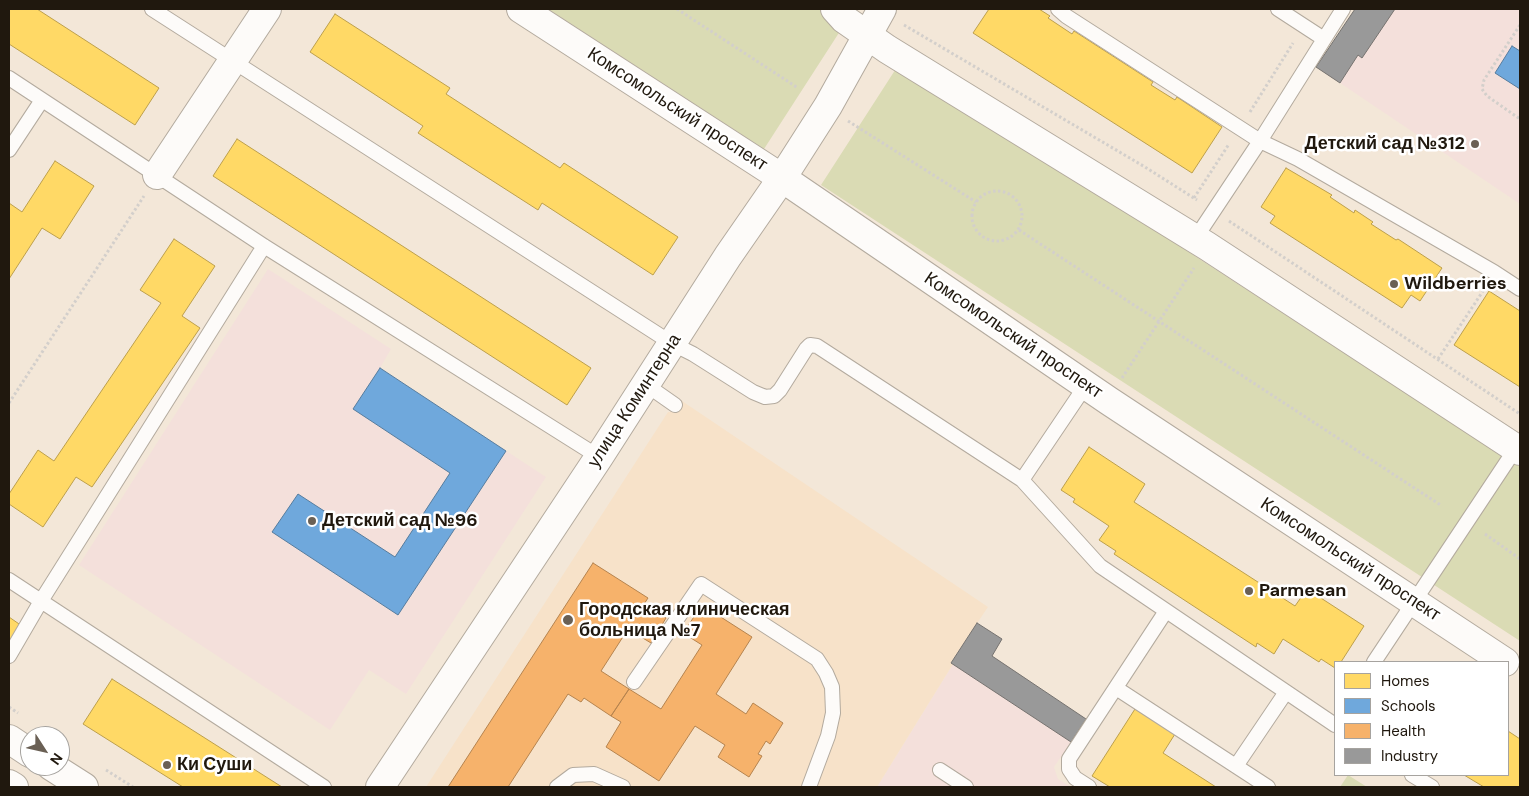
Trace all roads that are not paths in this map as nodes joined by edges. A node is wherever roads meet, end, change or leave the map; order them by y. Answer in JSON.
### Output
{"nodes":[{"id":1,"x":152,"y":9,"type":"edge"},
{"id":2,"x":267,"y":9,"type":"edge"},
{"id":3,"x":521,"y":9,"type":"edge"},
{"id":4,"x":835,"y":9,"type":"edge"},
{"id":5,"x":882,"y":9,"type":"edge"},
{"id":6,"x":1058,"y":9,"type":"edge"},
{"id":7,"x":1278,"y":9,"type":"edge"},
{"id":8,"x":1344,"y":9,"type":"edge"},
{"id":9,"x":867,"y":36,"type":"junction"},
{"id":10,"x":1324,"y":39,"type":"junction"},
{"id":11,"x":233,"y":61,"type":"junction"},
{"id":12,"x":9,"y":78,"type":"edge"},
{"id":13,"x":42,"y":100,"type":"junction"},
{"id":14,"x":1260,"y":141,"type":"junction"},
{"id":15,"x":9,"y":150,"type":"edge"},
{"id":16,"x":158,"y":175,"type":"junction"},
{"id":17,"x":782,"y":178,"type":"junction"},
{"id":18,"x":1195,"y":239,"type":"junction"},
{"id":19,"x":264,"y":246,"type":"junction"},
{"id":20,"x":1520,"y":289,"type":"edge"},
{"id":21,"x":673,"y":344,"type":"junction"},
{"id":22,"x":645,"y":384,"type":"junction"},
{"id":23,"x":1086,"y":385,"type":"junction"},
{"id":24,"x":675,"y":405,"type":"dead end"},
{"id":25,"x":1518,"y":449,"type":"edge"},
{"id":26,"x":599,"y":457,"type":"junction"},
{"id":27,"x":1022,"y":480,"type":"junction"},
{"id":28,"x":9,"y":580,"type":"edge"},
{"id":29,"x":41,"y":601,"type":"junction"},
{"id":30,"x":1414,"y":602,"type":"junction"},
{"id":31,"x":1166,"y":611,"type":"junction"},
{"id":32,"x":9,"y":656,"type":"edge"},
{"id":33,"x":1375,"y":661,"type":"edge"},
{"id":34,"x":1503,"y":661,"type":"edge"},
{"id":35,"x":1509,"y":665,"type":"edge"},
{"id":36,"x":1520,"y":672,"type":"edge"},
{"id":37,"x":634,"y":682,"type":"dead end"},
{"id":38,"x":1116,"y":688,"type":"junction"},
{"id":39,"x":1286,"y":692,"type":"junction"},
{"id":40,"x":1334,"y":724,"type":"edge"},
{"id":41,"x":9,"y":739,"type":"edge"},
{"id":42,"x":20,"y":746,"type":"edge"},
{"id":43,"x":1236,"y":766,"type":"junction"},
{"id":44,"x":940,"y":770,"type":"dead end"},
{"id":45,"x":67,"y":776,"type":"edge"},
{"id":46,"x":1414,"y":776,"type":"edge"},
{"id":47,"x":1072,"y":783,"type":"edge"},
{"id":48,"x":9,"y":784,"type":"edge"},
{"id":49,"x":14,"y":787,"type":"edge"},
{"id":50,"x":84,"y":787,"type":"edge"},
{"id":51,"x":324,"y":787,"type":"edge"},
{"id":52,"x":380,"y":787,"type":"edge"},
{"id":53,"x":557,"y":787,"type":"edge"},
{"id":54,"x":623,"y":787,"type":"edge"},
{"id":55,"x":809,"y":787,"type":"edge"},
{"id":56,"x":966,"y":787,"type":"edge"},
{"id":57,"x":1089,"y":787,"type":"edge"},
{"id":58,"x":1268,"y":787,"type":"edge"},
{"id":59,"x":1432,"y":787,"type":"edge"}],
"edges":[{"from":1,"to":11,"type":"lane"},
{"from":2,"to":11,"type":"street"},
{"from":3,"to":17,"type":"street","name":"Комсомольский проспект"},
{"from":4,"to":9,"type":"street"},
{"from":5,"to":9,"type":"street","name":"улица Коминтерна"},
{"from":6,"to":14,"type":"lane"},
{"from":7,"to":10,"type":"lane"},
{"from":8,"to":10,"type":"lane"},
{"from":9,"to":17,"type":"street","name":"улица Коминтерна"},
{"from":9,"to":18,"type":"street"},
{"from":10,"to":14,"type":"lane"},
{"from":11,"to":16,"type":"street"},
{"from":11,"to":21,"type":"lane"},
{"from":12,"to":13,"type":"lane"},
{"from":13,"to":15,"type":"lane"},
{"from":13,"to":16,"type":"lane"},
{"from":14,"to":18,"type":"lane"},
{"from":14,"to":20,"type":"lane"},
{"from":16,"to":19,"type":"lane"},
{"from":17,"to":21,"type":"street","name":"улица Коминтерна"},
{"from":17,"to":23,"type":"street","name":"Комсомольский проспект"},
{"from":18,"to":25,"type":"street"},
{"from":19,"to":26,"type":"lane"},
{"from":19,"to":29,"type":"lane"},
{"from":21,"to":22,"type":"street","name":"улица Коминтерна"},
{"from":21,"to":27,"type":"lane"},
{"from":22,"to":24,"type":"lane"},
{"from":22,"to":26,"type":"street","name":"улица Коминтерна"},
{"from":23,"to":27,"type":"lane"},
{"from":23,"to":30,"type":"street","name":"Комсомольский проспект"},
{"from":25,"to":30,"type":"lane"},
{"from":26,"to":52,"type":"street","name":"улица Коминтерна"},
{"from":27,"to":31,"type":"lane"},
{"from":28,"to":29,"type":"lane"},
{"from":29,"to":32,"type":"lane"},
{"from":29,"to":51,"type":"lane"},
{"from":30,"to":33,"type":"lane"},
{"from":30,"to":34,"type":"street","name":"Комсомольский проспект"},
{"from":31,"to":38,"type":"lane"},
{"from":31,"to":39,"type":"lane"},
{"from":35,"to":36,"type":"street","name":"Комсомольский проспект"},
{"from":37,"to":55,"type":"lane"},
{"from":38,"to":43,"type":"lane"},
{"from":38,"to":47,"type":"lane"},
{"from":39,"to":40,"type":"lane"},
{"from":39,"to":43,"type":"lane"},
{"from":41,"to":42,"type":"street"},
{"from":43,"to":58,"type":"lane"},
{"from":44,"to":56,"type":"lane"},
{"from":45,"to":50,"type":"street"},
{"from":46,"to":59,"type":"lane"},
{"from":47,"to":57,"type":"lane"},
{"from":48,"to":49,"type":"street"},
{"from":53,"to":54,"type":"lane"}]}
